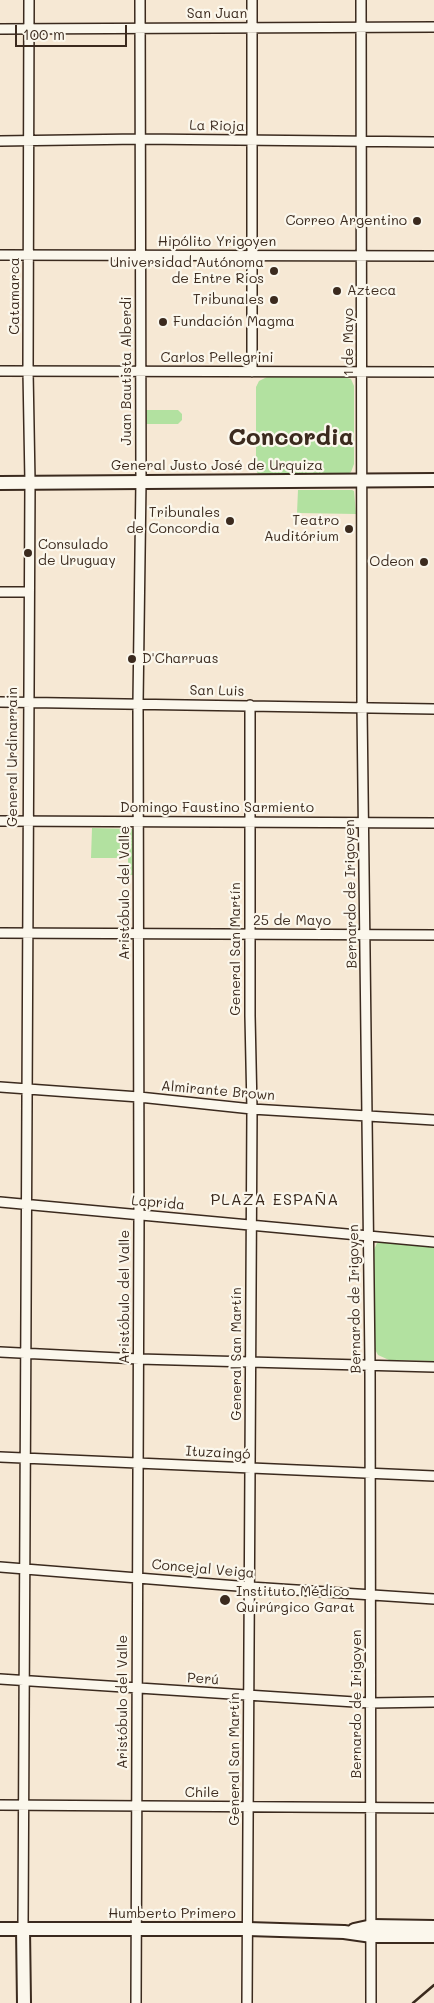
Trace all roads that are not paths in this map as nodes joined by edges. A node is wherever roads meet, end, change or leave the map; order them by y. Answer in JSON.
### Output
{"nodes":[{"id":1,"x":29,"y":0,"type":"edge"},
{"id":2,"x":140,"y":0,"type":"edge"},
{"id":3,"x":252,"y":0,"type":"edge"},
{"id":4,"x":361,"y":0,"type":"edge"},
{"id":5,"x":434,"y":27,"type":"edge"},
{"id":6,"x":252,"y":28,"type":"junction"},
{"id":7,"x":362,"y":28,"type":"junction"},
{"id":8,"x":0,"y":29,"type":"edge"},
{"id":9,"x":30,"y":29,"type":"junction"},
{"id":10,"x":140,"y":29,"type":"junction"},
{"id":11,"x":140,"y":139,"type":"junction"},
{"id":12,"x":0,"y":140,"type":"edge"},
{"id":13,"x":29,"y":140,"type":"junction"},
{"id":14,"x":252,"y":140,"type":"junction"},
{"id":15,"x":362,"y":141,"type":"junction"},
{"id":16,"x":434,"y":142,"type":"edge"},
{"id":17,"x":0,"y":255,"type":"edge"},
{"id":18,"x":29,"y":255,"type":"junction"},
{"id":19,"x":140,"y":255,"type":"junction"},
{"id":20,"x":252,"y":255,"type":"junction"},
{"id":21,"x":434,"y":256,"type":"edge"},
{"id":22,"x":363,"y":257,"type":"junction"},
{"id":23,"x":28,"y":371,"type":"junction"},
{"id":24,"x":0,"y":372,"type":"edge"},
{"id":25,"x":140,"y":372,"type":"junction"},
{"id":26,"x":252,"y":372,"type":"junction"},
{"id":27,"x":362,"y":372,"type":"junction"},
{"id":28,"x":434,"y":372,"type":"edge"},
{"id":29,"x":362,"y":480,"type":"junction"},
{"id":30,"x":434,"y":480,"type":"edge"},
{"id":31,"x":141,"y":481,"type":"junction"},
{"id":32,"x":0,"y":482,"type":"edge"},
{"id":33,"x":30,"y":482,"type":"junction"},
{"id":34,"x":0,"y":592,"type":"edge"},
{"id":35,"x":28,"y":592,"type":"junction"},
{"id":36,"x":139,"y":592,"type":"joint"},
{"id":37,"x":362,"y":594,"type":"joint"},
{"id":38,"x":0,"y":702,"type":"edge"},
{"id":39,"x":28,"y":702,"type":"junction"},
{"id":40,"x":138,"y":704,"type":"junction"},
{"id":41,"x":250,"y":705,"type":"junction"},
{"id":42,"x":362,"y":708,"type":"junction"},
{"id":43,"x":434,"y":709,"type":"edge"},
{"id":44,"x":0,"y":821,"type":"edge"},
{"id":45,"x":28,"y":821,"type":"junction"},
{"id":46,"x":138,"y":821,"type":"junction"},
{"id":47,"x":250,"y":822,"type":"junction"},
{"id":48,"x":364,"y":822,"type":"junction"},
{"id":49,"x":434,"y":823,"type":"edge"},
{"id":50,"x":0,"y":933,"type":"edge"},
{"id":51,"x":27,"y":933,"type":"junction"},
{"id":52,"x":139,"y":934,"type":"junction"},
{"id":53,"x":250,"y":934,"type":"junction"},
{"id":54,"x":366,"y":935,"type":"junction"},
{"id":55,"x":434,"y":935,"type":"edge"},
{"id":56,"x":0,"y":1087,"type":"edge"},
{"id":57,"x":26,"y":1089,"type":"junction"},
{"id":58,"x":139,"y":1097,"type":"junction"},
{"id":59,"x":252,"y":1108,"type":"junction"},
{"id":60,"x":367,"y":1116,"type":"junction"},
{"id":61,"x":434,"y":1120,"type":"edge"},
{"id":62,"x":0,"y":1202,"type":"edge"},
{"id":63,"x":26,"y":1205,"type":"junction"},
{"id":64,"x":139,"y":1215,"type":"junction"},
{"id":65,"x":251,"y":1225,"type":"junction"},
{"id":66,"x":368,"y":1236,"type":"junction"},
{"id":67,"x":434,"y":1242,"type":"edge"},
{"id":68,"x":0,"y":1352,"type":"edge"},
{"id":69,"x":25,"y":1353,"type":"junction"},
{"id":70,"x":139,"y":1359,"type":"junction"},
{"id":71,"x":250,"y":1362,"type":"junction"},
{"id":72,"x":370,"y":1364,"type":"junction"},
{"id":73,"x":434,"y":1366,"type":"edge"},
{"id":74,"x":0,"y":1457,"type":"edge"},
{"id":75,"x":26,"y":1458,"type":"junction"},
{"id":76,"x":138,"y":1462,"type":"junction"},
{"id":77,"x":250,"y":1468,"type":"junction"},
{"id":78,"x":370,"y":1474,"type":"junction"},
{"id":79,"x":434,"y":1476,"type":"edge"},
{"id":80,"x":0,"y":1567,"type":"edge"},
{"id":81,"x":24,"y":1569,"type":"junction"},
{"id":82,"x":138,"y":1577,"type":"junction"},
{"id":83,"x":250,"y":1587,"type":"junction"},
{"id":84,"x":370,"y":1594,"type":"junction"},
{"id":85,"x":434,"y":1598,"type":"edge"},
{"id":86,"x":0,"y":1679,"type":"edge"},
{"id":87,"x":24,"y":1681,"type":"junction"},
{"id":88,"x":136,"y":1688,"type":"junction"},
{"id":89,"x":249,"y":1695,"type":"junction"},
{"id":90,"x":434,"y":1702,"type":"edge"},
{"id":91,"x":370,"y":1703,"type":"junction"},
{"id":92,"x":0,"y":1805,"type":"edge"},
{"id":93,"x":23,"y":1805,"type":"junction"},
{"id":94,"x":136,"y":1806,"type":"junction"},
{"id":95,"x":249,"y":1807,"type":"junction"},
{"id":96,"x":371,"y":1808,"type":"junction"},
{"id":97,"x":434,"y":1808,"type":"edge"},
{"id":98,"x":434,"y":1927,"type":"edge"},
{"id":99,"x":0,"y":1929,"type":"edge"},
{"id":100,"x":23,"y":1929,"type":"junction"},
{"id":101,"x":136,"y":1929,"type":"junction"},
{"id":102,"x":248,"y":1929,"type":"junction"},
{"id":103,"x":372,"y":1931,"type":"junction"},
{"id":104,"x":434,"y":1936,"type":"edge"},
{"id":105,"x":24,"y":2003,"type":"edge"},
{"id":106,"x":136,"y":2003,"type":"edge"},
{"id":107,"x":248,"y":2003,"type":"edge"},
{"id":108,"x":371,"y":2003,"type":"edge"}],
"edges":[{"from":1,"to":9,"type":"street","name":"Catamarca"},
{"from":2,"to":10,"type":"street","name":"Juan Bautista Alberdi"},
{"from":3,"to":6,"type":"street"},
{"from":4,"to":7,"type":"street","name":"1 de Mayo"},
{"from":5,"to":7,"type":"street","name":"San Juan"},
{"from":6,"to":7,"type":"street","name":"San Juan"},
{"from":6,"to":10,"type":"street","name":"San Juan"},
{"from":6,"to":14,"type":"street"},
{"from":7,"to":15,"type":"street","name":"1 de Mayo"},
{"from":8,"to":9,"type":"street","name":"San Juan"},
{"from":9,"to":10,"type":"street","name":"San Juan"},
{"from":9,"to":13,"type":"street","name":"Catamarca"},
{"from":10,"to":11,"type":"street","name":"Juan Bautista Alberdi"},
{"from":11,"to":13,"type":"street","name":"La Rioja"},
{"from":11,"to":14,"type":"street","name":"La Rioja"},
{"from":11,"to":19,"type":"street","name":"Juan Bautista Alberdi"},
{"from":12,"to":13,"type":"street","name":"La Rioja"},
{"from":13,"to":18,"type":"street","name":"Catamarca"},
{"from":14,"to":15,"type":"street","name":"La Rioja"},
{"from":14,"to":20,"type":"street"},
{"from":15,"to":16,"type":"street","name":"La Rioja"},
{"from":15,"to":22,"type":"street","name":"1 de Mayo"},
{"from":17,"to":18,"type":"street","name":"Hipólito Yrigoyen"},
{"from":18,"to":19,"type":"street","name":"Hipólito Yrigoyen"},
{"from":18,"to":23,"type":"street","name":"Catamarca"},
{"from":19,"to":20,"type":"street","name":"Hipólito Yrigoyen"},
{"from":19,"to":25,"type":"street","name":"Juan Bautista Alberdi"},
{"from":20,"to":22,"type":"street","name":"Hipólito Yrigoyen"},
{"from":20,"to":26,"type":"street"},
{"from":21,"to":22,"type":"street","name":"Hipólito Yrigoyen"},
{"from":22,"to":27,"type":"street","name":"1 de Mayo"},
{"from":23,"to":24,"type":"street","name":"Carlos Pellegrini"},
{"from":23,"to":25,"type":"street","name":"Carlos Pellegrini"},
{"from":23,"to":33,"type":"street","name":"Catamarca"},
{"from":25,"to":26,"type":"street","name":"Carlos Pellegrini"},
{"from":25,"to":31,"type":"street","name":"Juan Bautista Alberdi"},
{"from":26,"to":27,"type":"street","name":"Carlos Pellegrini"},
{"from":27,"to":28,"type":"street","name":"Carlos Pellegrini"},
{"from":27,"to":29,"type":"street","name":"1 de Mayo"},
{"from":29,"to":30,"type":"street","name":"General Justo José de Urquiza"},
{"from":29,"to":31,"type":"street","name":"General Justo José de Urquiza"},
{"from":29,"to":37,"type":"street","name":"1 de Mayo"},
{"from":31,"to":33,"type":"street","name":"General Justo José de Urquiza"},
{"from":31,"to":36,"type":"street","name":"Juan Bautista Alberdi"},
{"from":32,"to":33,"type":"street","name":"General Justo José de Urquiza"},
{"from":33,"to":35,"type":"street","name":"Catamarca"},
{"from":34,"to":35,"type":"street"},
{"from":35,"to":39,"type":"street","name":"General Urdinarrain"},
{"from":36,"to":40,"type":"street","name":"Aristóbulo del Valle"},
{"from":37,"to":42,"type":"street","name":"Bernardo de Irigoyen"},
{"from":38,"to":39,"type":"street","name":"San Luis"},
{"from":39,"to":40,"type":"street","name":"San Luis"},
{"from":39,"to":45,"type":"street","name":"General Urdinarrain"},
{"from":40,"to":41,"type":"street","name":"San Luis"},
{"from":40,"to":46,"type":"street","name":"Aristóbulo del Valle"},
{"from":41,"to":42,"type":"street","name":"San Luis"},
{"from":41,"to":47,"type":"street","name":"General San Martín"},
{"from":42,"to":43,"type":"street","name":"San Luis"},
{"from":42,"to":48,"type":"street","name":"Bernardo de Irigoyen"},
{"from":44,"to":45,"type":"street","name":"Domingo Faustino Sarmiento"},
{"from":45,"to":46,"type":"street","name":"Domingo Faustino Sarmiento"},
{"from":45,"to":51,"type":"street","name":"General Urdinarrain"},
{"from":46,"to":47,"type":"street","name":"Domingo Faustino Sarmiento"},
{"from":46,"to":52,"type":"street","name":"Aristóbulo del Valle"},
{"from":47,"to":48,"type":"street","name":"Domingo Faustino Sarmiento"},
{"from":47,"to":53,"type":"street","name":"General San Martín"},
{"from":48,"to":49,"type":"street","name":"Domingo Faustino Sarmiento"},
{"from":48,"to":54,"type":"street","name":"Bernardo de Irigoyen"},
{"from":50,"to":51,"type":"street","name":"25 de Mayo"},
{"from":51,"to":52,"type":"street","name":"25 de Mayo"},
{"from":51,"to":57,"type":"street","name":"General Urdinarrain"},
{"from":52,"to":53,"type":"street","name":"25 de Mayo"},
{"from":52,"to":58,"type":"street","name":"Aristóbulo del Valle"},
{"from":53,"to":54,"type":"street","name":"25 de Mayo"},
{"from":53,"to":59,"type":"street","name":"General San Martín"},
{"from":54,"to":55,"type":"street","name":"25 de Mayo"},
{"from":54,"to":60,"type":"street","name":"Bernardo de Irigoyen"},
{"from":56,"to":57,"type":"street","name":"Almirante Brown"},
{"from":57,"to":58,"type":"street","name":"Almirante Brown"},
{"from":57,"to":63,"type":"street","name":"General Urdinarrain"},
{"from":58,"to":59,"type":"street","name":"Almirante Brown"},
{"from":58,"to":64,"type":"street","name":"Aristóbulo del Valle"},
{"from":59,"to":60,"type":"street","name":"Almirante Brown"},
{"from":59,"to":65,"type":"street","name":"General San Martín"},
{"from":60,"to":61,"type":"street","name":"Almirante Brown"},
{"from":60,"to":66,"type":"street","name":"Bernardo de Irigoyen"},
{"from":62,"to":63,"type":"street","name":"Laprida"},
{"from":63,"to":64,"type":"street","name":"Laprida"},
{"from":63,"to":69,"type":"street","name":"General Urdinarrain"},
{"from":64,"to":65,"type":"street","name":"Laprida"},
{"from":64,"to":70,"type":"street","name":"Aristóbulo del Valle"},
{"from":65,"to":66,"type":"street","name":"Laprida"},
{"from":65,"to":71,"type":"street","name":"General San Martín"},
{"from":66,"to":67,"type":"street","name":"Laprida"},
{"from":66,"to":72,"type":"street","name":"Bernardo de Irigoyen"},
{"from":68,"to":69,"type":"street"},
{"from":69,"to":70,"type":"street"},
{"from":69,"to":75,"type":"street","name":"General Urdinarrain"},
{"from":70,"to":71,"type":"street"},
{"from":70,"to":76,"type":"street","name":"Aristóbulo del Valle"},
{"from":71,"to":72,"type":"street"},
{"from":71,"to":77,"type":"street","name":"General San Martín"},
{"from":72,"to":73,"type":"street"},
{"from":72,"to":78,"type":"street","name":"Bernardo de Irigoyen"},
{"from":74,"to":75,"type":"street","name":"Ituzaingó"},
{"from":75,"to":76,"type":"street","name":"Ituzaingó"},
{"from":75,"to":81,"type":"street","name":"General Urdinarrain"},
{"from":76,"to":77,"type":"street","name":"Ituzaingó"},
{"from":76,"to":82,"type":"street","name":"Aristóbulo del Valle"},
{"from":77,"to":78,"type":"street","name":"Ituzaingó"},
{"from":77,"to":83,"type":"street","name":"General San Martín"},
{"from":78,"to":79,"type":"street","name":"Ituzaingó"},
{"from":78,"to":84,"type":"street","name":"Bernardo de Irigoyen"},
{"from":80,"to":81,"type":"street","name":"Concejal Veiga"},
{"from":81,"to":82,"type":"street","name":"Concejal Veiga"},
{"from":81,"to":87,"type":"street","name":"General Urdinarrain"},
{"from":82,"to":83,"type":"street","name":"Concejal Veiga"},
{"from":82,"to":88,"type":"street","name":"Aristóbulo del Valle"},
{"from":83,"to":84,"type":"street","name":"Concejal Veiga"},
{"from":83,"to":89,"type":"street","name":"General San Martín"},
{"from":84,"to":85,"type":"street","name":"Concejal Veiga"},
{"from":84,"to":91,"type":"street","name":"Bernardo de Irigoyen"},
{"from":86,"to":87,"type":"street","name":"Perú"},
{"from":87,"to":88,"type":"street","name":"Perú"},
{"from":87,"to":93,"type":"street","name":"General Urdinarrain"},
{"from":88,"to":89,"type":"street","name":"Perú"},
{"from":88,"to":94,"type":"street","name":"Aristóbulo del Valle"},
{"from":89,"to":91,"type":"street","name":"Perú"},
{"from":89,"to":95,"type":"street","name":"General San Martín"},
{"from":90,"to":91,"type":"street","name":"Perú"},
{"from":91,"to":96,"type":"street","name":"Bernardo de Irigoyen"},
{"from":92,"to":93,"type":"street","name":"Chile"},
{"from":93,"to":94,"type":"street","name":"Chile"},
{"from":93,"to":100,"type":"street","name":"General Urdinarrain"},
{"from":94,"to":95,"type":"street","name":"Chile"},
{"from":94,"to":101,"type":"street","name":"Aristóbulo del Valle"},
{"from":95,"to":96,"type":"street","name":"Chile"},
{"from":95,"to":102,"type":"street","name":"General San Martín"},
{"from":96,"to":97,"type":"street","name":"Chile"},
{"from":96,"to":103,"type":"street","name":"Bernardo de Irigoyen"},
{"from":98,"to":103,"type":"street","name":"Humberto Primero"},
{"from":99,"to":100,"type":"street","name":"Humberto Primero"},
{"from":100,"to":101,"type":"street","name":"Humberto Primero"},
{"from":100,"to":105,"type":"street","name":"General Urdinarrain"},
{"from":101,"to":102,"type":"street","name":"Humberto Primero"},
{"from":101,"to":106,"type":"street","name":"Aristóbulo del Valle"},
{"from":102,"to":103,"type":"street","name":"Humberto Primero"},
{"from":102,"to":107,"type":"street","name":"General San Martín"},
{"from":103,"to":104,"type":"street","name":"Humberto Primero"},
{"from":103,"to":108,"type":"street","name":"Bernardo de Irigoyen"}]}
